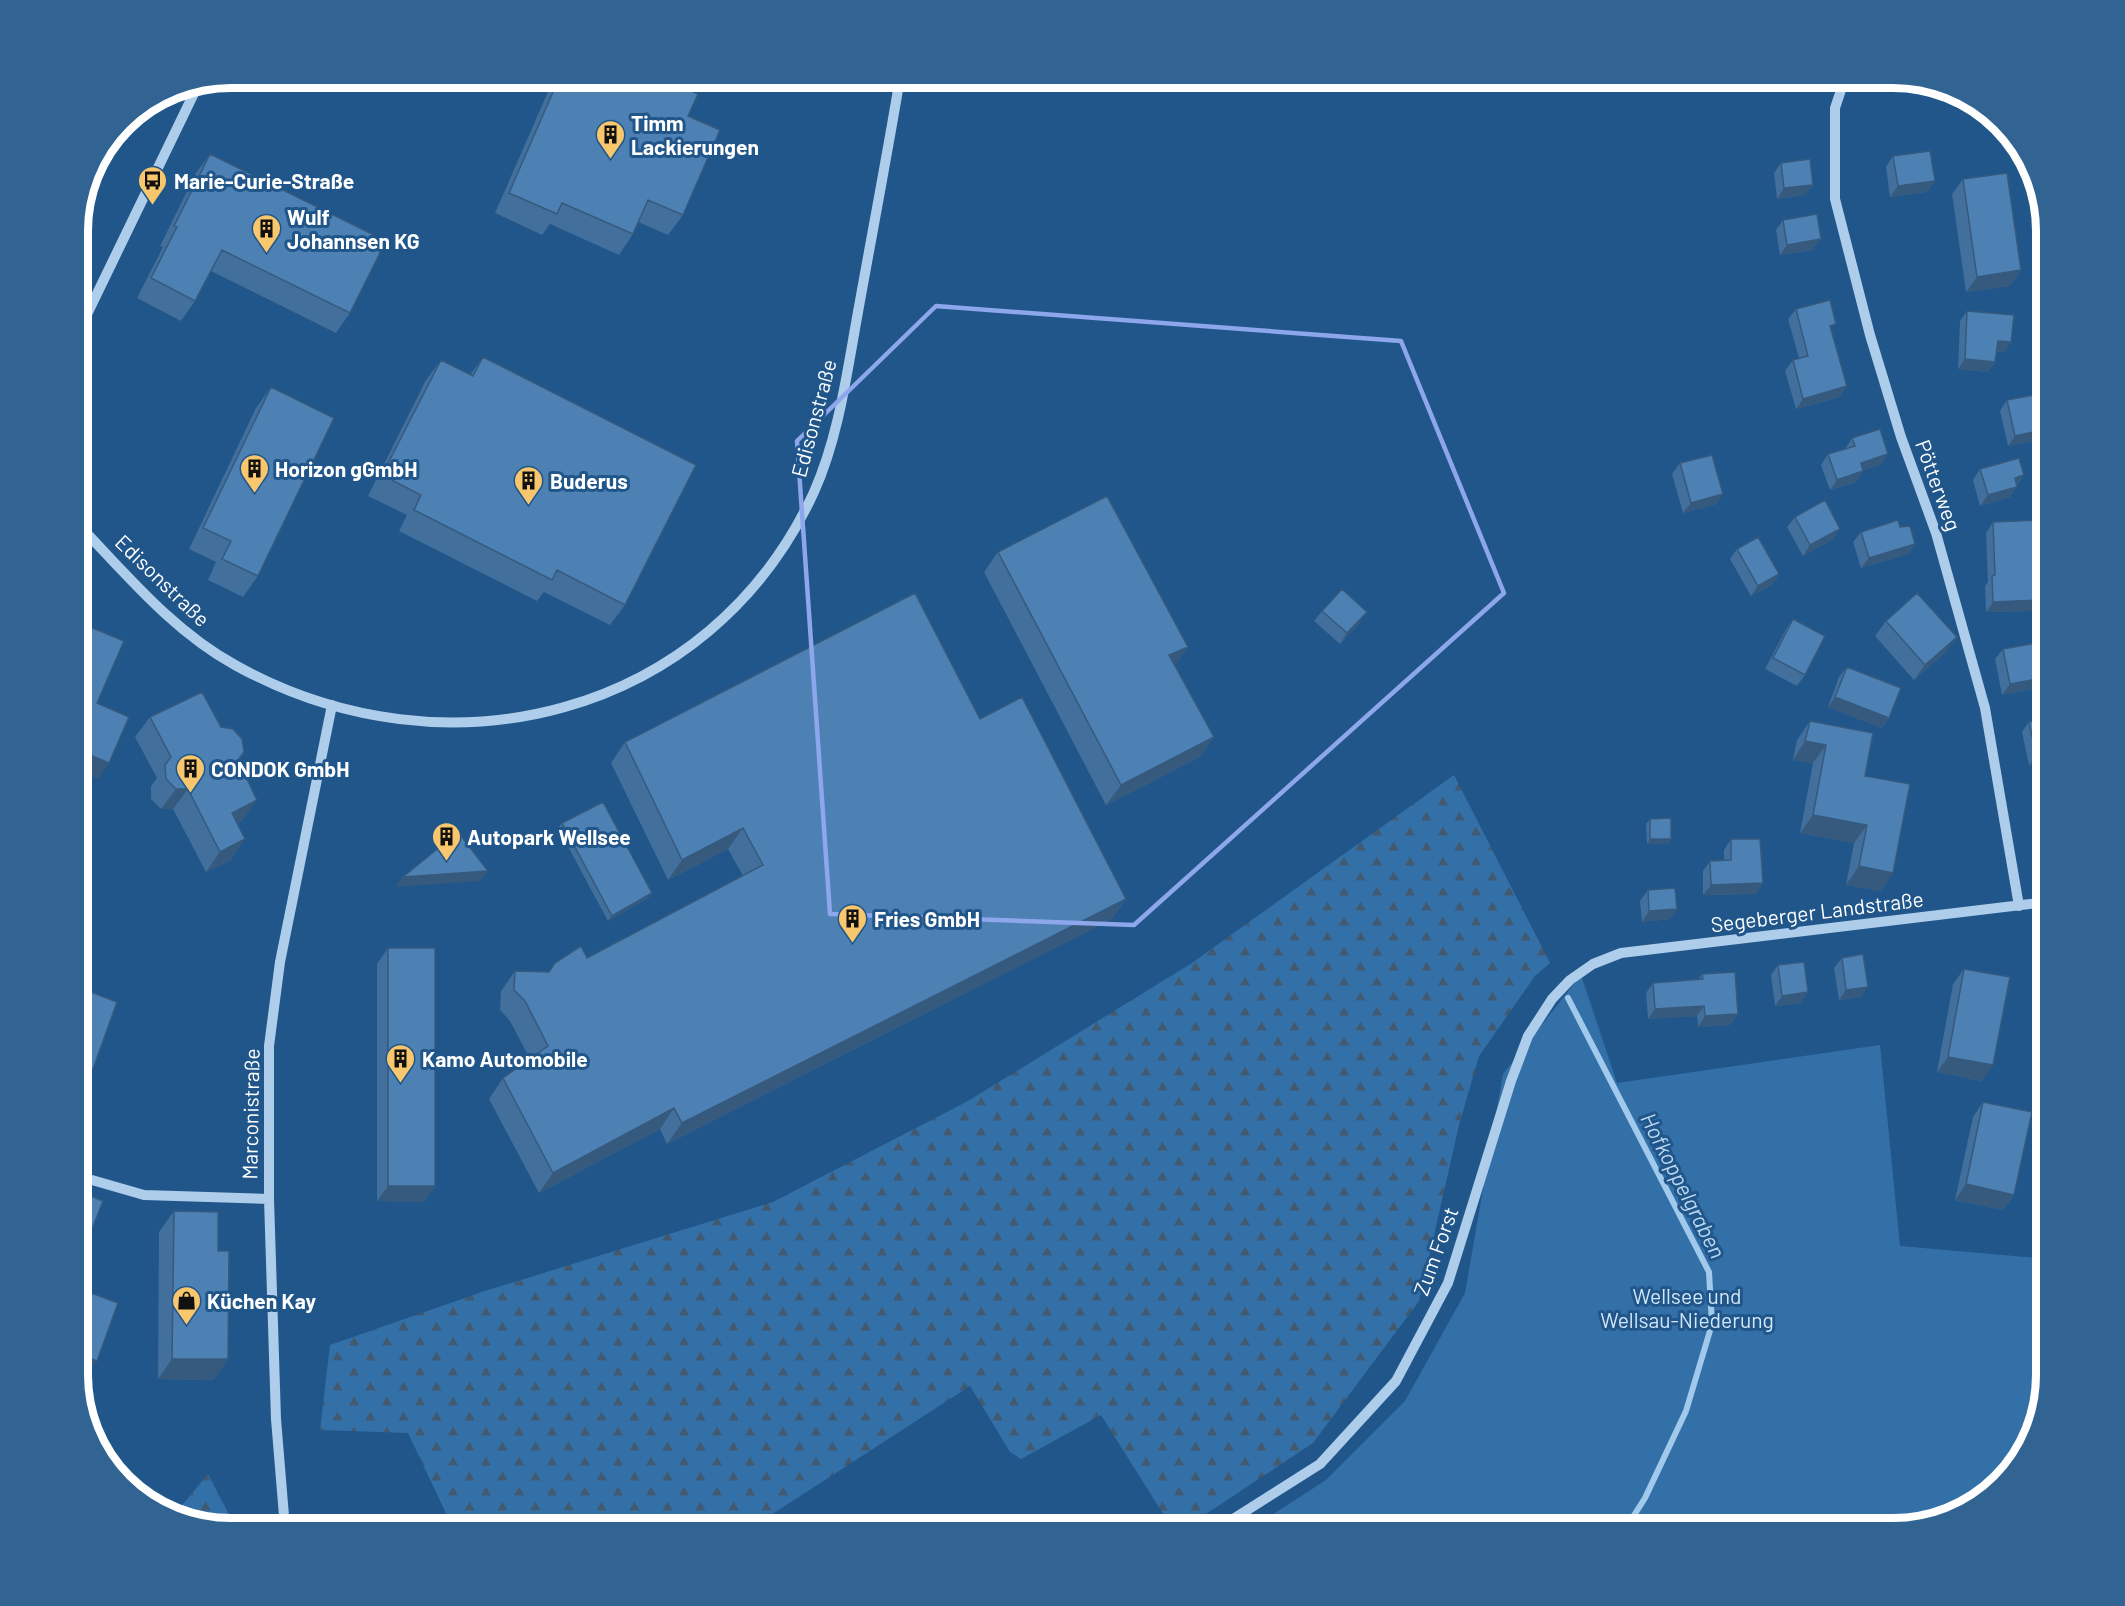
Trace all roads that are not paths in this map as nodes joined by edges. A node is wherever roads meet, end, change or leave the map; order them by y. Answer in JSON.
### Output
{"nodes":[{"id":1,"x":1842,"y":88,"type":"edge"},
{"id":2,"x":898,"y":89,"type":"edge"},
{"id":3,"x":194,"y":93,"type":"edge"},
{"id":4,"x":89,"y":310,"type":"edge"},
{"id":5,"x":89,"y":535,"type":"edge"},
{"id":6,"x":332,"y":705,"type":"junction"},
{"id":7,"x":2036,"y":904,"type":"edge"},
{"id":8,"x":2019,"y":906,"type":"junction"},
{"id":9,"x":1593,"y":964,"type":"joint"},
{"id":10,"x":89,"y":1179,"type":"edge"},
{"id":11,"x":269,"y":1199,"type":"junction"},
{"id":12,"x":284,"y":1518,"type":"edge"},
{"id":13,"x":1235,"y":1518,"type":"edge"}],
"edges":[{"from":1,"to":8,"type":"street","name":"Pötterweg"},
{"from":2,"to":6,"type":"street","name":"Edisonstraße"},
{"from":3,"to":4,"type":"street"},
{"from":5,"to":6,"type":"street","name":"Edisonstraße"},
{"from":6,"to":11,"type":"street","name":"Marconistraße"},
{"from":7,"to":8,"type":"street","name":"Segeberger Landstraße"},
{"from":8,"to":9,"type":"street","name":"Segeberger Landstraße"},
{"from":9,"to":13,"type":"street","name":"Zum Forst"},
{"from":10,"to":11,"type":"street"},
{"from":11,"to":12,"type":"street","name":"Marconistraße"}]}
